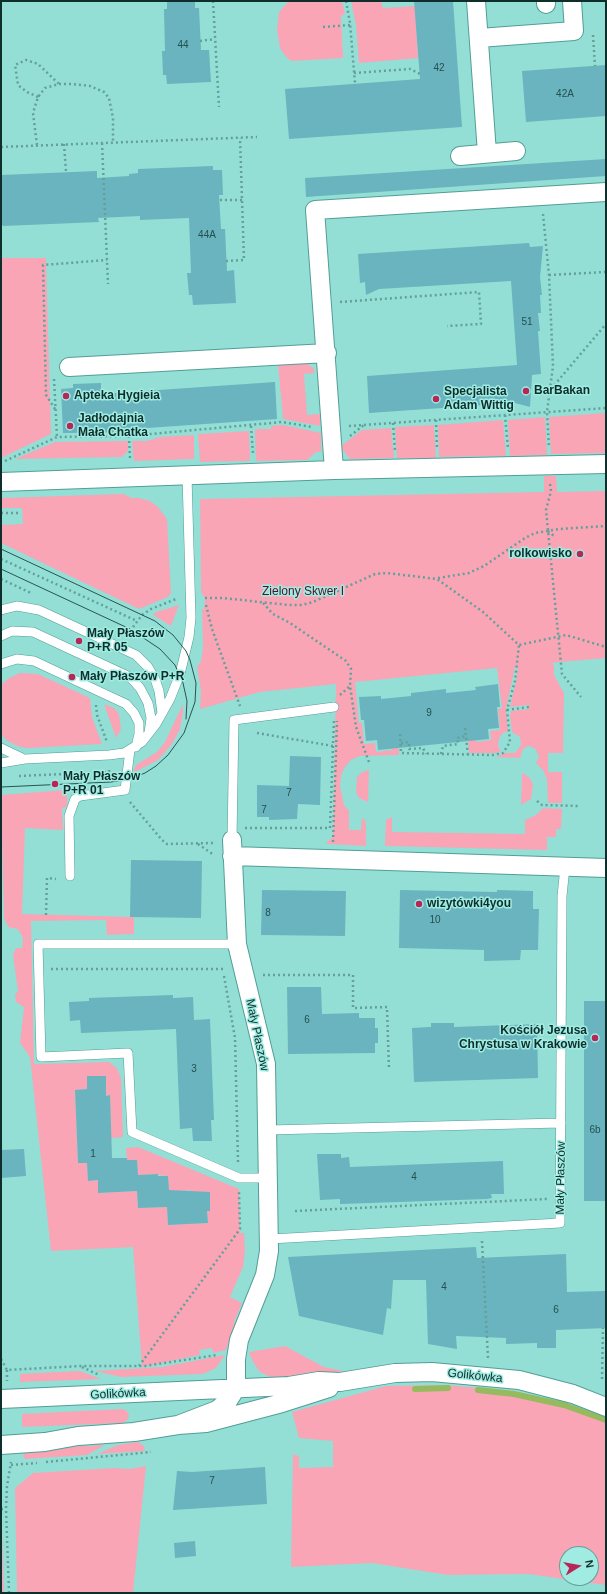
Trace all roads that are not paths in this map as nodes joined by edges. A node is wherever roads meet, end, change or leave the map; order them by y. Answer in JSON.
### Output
{"nodes":[{"id":1,"x":476,"y":1,"type":"edge"},
{"id":2,"x":572,"y":1,"type":"edge"},
{"id":3,"x":479,"y":38,"type":"junction"},
{"id":4,"x":516,"y":151,"type":"dead end"},
{"id":5,"x":487,"y":154,"type":"junction"},
{"id":6,"x":460,"y":156,"type":"dead end"},
{"id":7,"x":606,"y":192,"type":"edge"},
{"id":8,"x":326,"y":353,"type":"junction"},
{"id":9,"x":69,"y":367,"type":"dead end"},
{"id":10,"x":606,"y":464,"type":"edge"},
{"id":11,"x":334,"y":470,"type":"junction"},
{"id":12,"x":187,"y":476,"type":"junction"},
{"id":13,"x":1,"y":482,"type":"edge"},
{"id":14,"x":1,"y":610,"type":"edge"},
{"id":15,"x":1,"y":636,"type":"edge"},
{"id":16,"x":1,"y":664,"type":"edge"},
{"id":17,"x":336,"y":707,"type":"road end"},
{"id":18,"x":162,"y":714,"type":"junction"},
{"id":19,"x":148,"y":736,"type":"junction"},
{"id":20,"x":1,"y":748,"type":"edge"},
{"id":21,"x":133,"y":749,"type":"junction"},
{"id":22,"x":26,"y":759,"type":"junction"},
{"id":23,"x":1,"y":763,"type":"edge"},
{"id":24,"x":228,"y":845,"type":"junction"},
{"id":25,"x":565,"y":867,"type":"junction"},
{"id":26,"x":606,"y":868,"type":"edge"},
{"id":27,"x":70,"y":876,"type":"road end"},
{"id":28,"x":237,"y":944,"type":"junction"},
{"id":29,"x":561,"y":1123,"type":"junction"},
{"id":30,"x":268,"y":1130,"type":"junction"},
{"id":31,"x":269,"y":1178,"type":"junction"},
{"id":32,"x":270,"y":1239,"type":"junction"},
{"id":33,"x":340,"y":1382,"type":"junction"},
{"id":34,"x":236,"y":1388,"type":"junction"},
{"id":35,"x":1,"y":1399,"type":"edge"},
{"id":36,"x":275,"y":1405,"type":"junction"},
{"id":37,"x":606,"y":1407,"type":"edge"},
{"id":38,"x":178,"y":1425,"type":"junction"},
{"id":39,"x":6,"y":1452,"type":"edge"}],
"edges":[{"from":1,"to":3,"type":"street"},
{"from":2,"to":3,"type":"street"},
{"from":3,"to":5,"type":"street"},
{"from":4,"to":5,"type":"street"},
{"from":5,"to":6,"type":"street"},
{"from":7,"to":8,"type":"street"},
{"from":8,"to":9,"type":"street"},
{"from":8,"to":11,"type":"street"},
{"from":10,"to":11,"type":"street"},
{"from":11,"to":12,"type":"street"},
{"from":12,"to":13,"type":"street"},
{"from":12,"to":18,"type":"lane"},
{"from":14,"to":18,"type":"lane"},
{"from":15,"to":19,"type":"lane"},
{"from":16,"to":21,"type":"lane"},
{"from":17,"to":24,"type":"lane"},
{"from":18,"to":19,"type":"lane"},
{"from":19,"to":21,"type":"lane"},
{"from":20,"to":22,"type":"lane"},
{"from":21,"to":22,"type":"lane"},
{"from":21,"to":27,"type":"lane"},
{"from":22,"to":23,"type":"lane"},
{"from":24,"to":25,"type":"street"},
{"from":24,"to":28,"type":"street","name":"Mały Płaszów"},
{"from":25,"to":26,"type":"street"},
{"from":25,"to":29,"type":"lane","name":"Mały Płaszów"},
{"from":28,"to":30,"type":"street","name":"Mały Płaszów"},
{"from":28,"to":31,"type":"lane"},
{"from":29,"to":30,"type":"lane"},
{"from":29,"to":32,"type":"lane","name":"Mały Płaszów"},
{"from":30,"to":31,"type":"street","name":"Mały Płaszów"},
{"from":31,"to":32,"type":"street","name":"Mały Płaszów"},
{"from":32,"to":34,"type":"street","name":"Mały Płaszów"},
{"from":33,"to":34,"type":"street","name":"Golikówka"},
{"from":33,"to":36,"type":"street","name":"Golikówka"},
{"from":33,"to":37,"type":"street","name":"Golikówka"},
{"from":34,"to":35,"type":"street","name":"Golikówka"},
{"from":34,"to":36,"type":"street","name":"Golikówka"},
{"from":34,"to":38,"type":"street","name":"Golikówka"},
{"from":36,"to":38,"type":"street","name":"Golikówka"},
{"from":38,"to":39,"type":"street","name":"Golikówka"}]}
